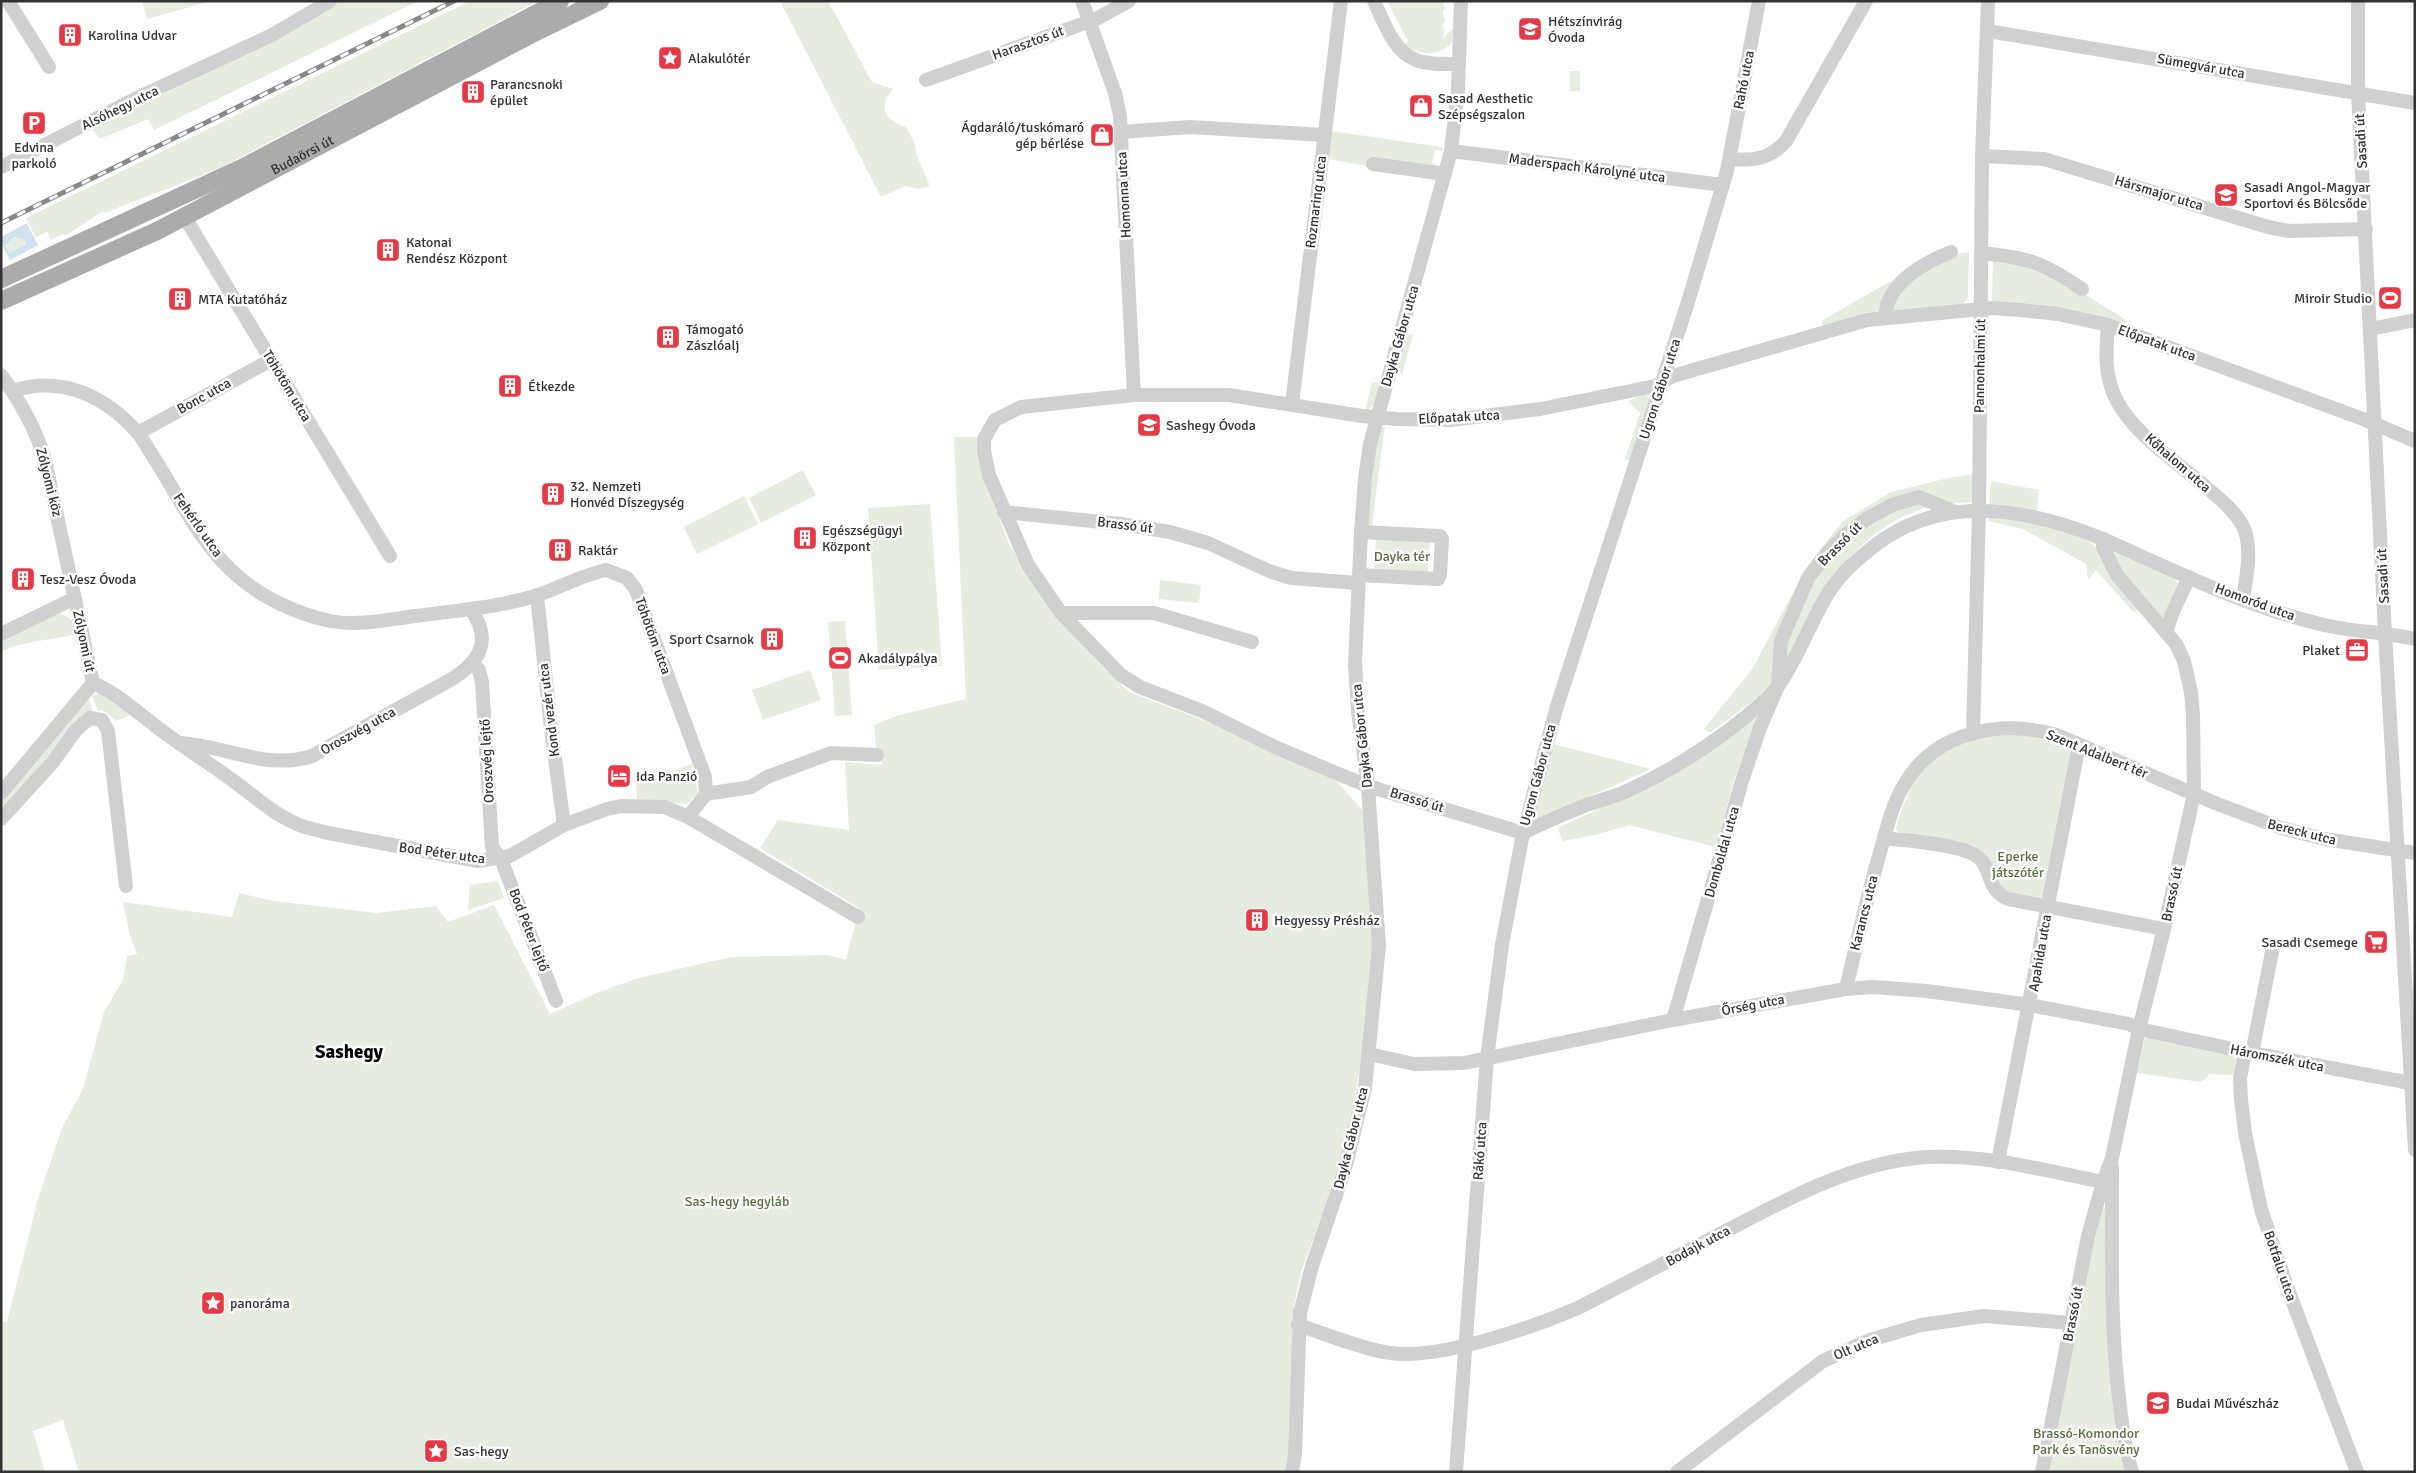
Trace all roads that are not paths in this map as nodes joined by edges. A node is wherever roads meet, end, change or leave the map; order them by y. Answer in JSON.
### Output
{"nodes":[{"id":1,"x":8,"y":1,"type":"edge"},
{"id":2,"x":330,"y":1,"type":"edge"},
{"id":3,"x":560,"y":1,"type":"edge"},
{"id":4,"x":600,"y":1,"type":"edge"},
{"id":5,"x":1082,"y":1,"type":"edge"},
{"id":6,"x":1129,"y":1,"type":"edge"},
{"id":7,"x":1341,"y":1,"type":"edge"},
{"id":8,"x":1374,"y":1,"type":"edge"},
{"id":9,"x":1461,"y":1,"type":"edge"},
{"id":10,"x":1759,"y":1,"type":"edge"},
{"id":11,"x":1866,"y":1,"type":"edge"},
{"id":12,"x":1988,"y":1,"type":"edge"},
{"id":13,"x":2358,"y":1,"type":"edge"},
{"id":14,"x":1090,"y":21,"type":"junction"},
{"id":15,"x":1988,"y":31,"type":"junction"},
{"id":16,"x":1459,"y":64,"type":"junction"},
{"id":17,"x":48,"y":67,"type":"dead end"},
{"id":18,"x":926,"y":80,"type":"dead end"},
{"id":19,"x":2358,"y":93,"type":"junction"},
{"id":20,"x":2415,"y":103,"type":"edge"},
{"id":21,"x":1121,"y":132,"type":"junction"},
{"id":22,"x":1323,"y":135,"type":"junction"},
{"id":23,"x":1451,"y":151,"type":"junction"},
{"id":24,"x":1982,"y":156,"type":"junction"},
{"id":25,"x":1730,"y":158,"type":"junction"},
{"id":26,"x":1373,"y":164,"type":"dead end"},
{"id":27,"x":1,"y":167,"type":"edge"},
{"id":28,"x":1445,"y":174,"type":"junction"},
{"id":29,"x":1723,"y":185,"type":"junction"},
{"id":30,"x":184,"y":216,"type":"junction"},
{"id":31,"x":2366,"y":229,"type":"junction"},
{"id":32,"x":1951,"y":252,"type":"dead end"},
{"id":33,"x":1982,"y":253,"type":"junction"},
{"id":34,"x":1,"y":279,"type":"edge"},
{"id":35,"x":2082,"y":289,"type":"dead end"},
{"id":36,"x":6,"y":301,"type":"edge"},
{"id":37,"x":1981,"y":310,"type":"junction"},
{"id":38,"x":1886,"y":317,"type":"junction"},
{"id":39,"x":2415,"y":320,"type":"edge"},
{"id":40,"x":2108,"y":326,"type":"junction"},
{"id":41,"x":2370,"y":329,"type":"junction"},
{"id":42,"x":271,"y":360,"type":"junction"},
{"id":43,"x":2,"y":376,"type":"edge"},
{"id":44,"x":1662,"y":382,"type":"junction"},
{"id":45,"x":13,"y":391,"type":"junction"},
{"id":46,"x":1134,"y":395,"type":"junction"},
{"id":47,"x":1292,"y":404,"type":"junction"},
{"id":48,"x":1021,"y":407,"type":"joint"},
{"id":49,"x":1377,"y":418,"type":"junction"},
{"id":50,"x":2374,"y":425,"type":"junction"},
{"id":51,"x":138,"y":434,"type":"junction"},
{"id":52,"x":2415,"y":441,"type":"edge"},
{"id":53,"x":1953,"y":511,"type":"junction"},
{"id":54,"x":1979,"y":511,"type":"junction"},
{"id":55,"x":1004,"y":512,"type":"junction"},
{"id":56,"x":1360,"y":532,"type":"junction"},
{"id":57,"x":2103,"y":539,"type":"junction"},
{"id":58,"x":390,"y":556,"type":"dead end"},
{"id":59,"x":2189,"y":577,"type":"junction"},
{"id":60,"x":1358,"y":579,"type":"junction"},
{"id":61,"x":537,"y":595,"type":"junction"},
{"id":62,"x":74,"y":598,"type":"junction"},
{"id":63,"x":2243,"y":599,"type":"junction"},
{"id":64,"x":472,"y":611,"type":"junction"},
{"id":65,"x":1061,"y":613,"type":"junction"},
{"id":66,"x":2166,"y":632,"type":"junction"},
{"id":67,"x":2385,"y":633,"type":"junction"},
{"id":68,"x":1,"y":634,"type":"edge"},
{"id":69,"x":2415,"y":640,"type":"edge"},
{"id":70,"x":1252,"y":642,"type":"dead end"},
{"id":71,"x":473,"y":663,"type":"junction"},
{"id":72,"x":93,"y":683,"type":"junction"},
{"id":73,"x":1778,"y":686,"type":"junction"},
{"id":74,"x":1973,"y":732,"type":"junction"},
{"id":75,"x":176,"y":743,"type":"junction"},
{"id":76,"x":2079,"y":745,"type":"junction"},
{"id":77,"x":877,"y":755,"type":"dead end"},
{"id":78,"x":1368,"y":786,"type":"junction"},
{"id":79,"x":1,"y":793,"type":"edge"},
{"id":80,"x":706,"y":794,"type":"junction"},
{"id":81,"x":2194,"y":794,"type":"junction"},
{"id":82,"x":688,"y":817,"type":"junction"},
{"id":83,"x":1,"y":820,"type":"edge"},
{"id":84,"x":564,"y":825,"type":"junction"},
{"id":85,"x":1523,"y":833,"type":"junction"},
{"id":86,"x":1884,"y":838,"type":"junction"},
{"id":87,"x":2398,"y":852,"type":"junction"},
{"id":88,"x":2415,"y":854,"type":"edge"},
{"id":89,"x":501,"y":858,"type":"junction"},
{"id":90,"x":126,"y":886,"type":"dead end"},
{"id":91,"x":2048,"y":907,"type":"junction"},
{"id":92,"x":858,"y":917,"type":"dead end"},
{"id":93,"x":2164,"y":929,"type":"junction"},
{"id":94,"x":2273,"y":947,"type":"dead end"},
{"id":95,"x":1846,"y":989,"type":"junction"},
{"id":96,"x":556,"y":1001,"type":"dead end"},
{"id":97,"x":2030,"y":1005,"type":"junction"},
{"id":98,"x":1673,"y":1020,"type":"junction"},
{"id":99,"x":2139,"y":1029,"type":"junction"},
{"id":100,"x":2248,"y":1052,"type":"junction"},
{"id":101,"x":1369,"y":1054,"type":"junction"},
{"id":102,"x":1486,"y":1058,"type":"junction"},
{"id":103,"x":2413,"y":1084,"type":"edge"},
{"id":104,"x":2415,"y":1150,"type":"edge"},
{"id":105,"x":2112,"y":1158,"type":"junction"},
{"id":106,"x":1998,"y":1162,"type":"junction"},
{"id":107,"x":2103,"y":1182,"type":"junction"},
{"id":108,"x":2071,"y":1323,"type":"junction"},
{"id":109,"x":1298,"y":1325,"type":"junction"},
{"id":110,"x":1465,"y":1345,"type":"junction"},
{"id":111,"x":1292,"y":1472,"type":"edge"},
{"id":112,"x":1456,"y":1472,"type":"edge"},
{"id":113,"x":1677,"y":1472,"type":"edge"},
{"id":114,"x":2042,"y":1472,"type":"edge"},
{"id":115,"x":2132,"y":1472,"type":"edge"},
{"id":116,"x":2357,"y":1472,"type":"edge"}],
"edges":[{"from":1,"to":17,"type":"street"},
{"from":2,"to":27,"type":"street","name":"Alsóhegy utca"},
{"from":3,"to":34,"type":"main road","name":"Budaörsi út"},
{"from":4,"to":30,"type":"main road","name":"Budaörsi út"},
{"from":5,"to":14,"type":"street","name":"Homonna utca"},
{"from":6,"to":14,"type":"street","name":"Harasztos út"},
{"from":7,"to":22,"type":"street","name":"Rozmaring utca"},
{"from":8,"to":16,"type":"street"},
{"from":9,"to":16,"type":"street","name":"Dayka Gábor utca"},
{"from":10,"to":25,"type":"street","name":"Rahó utca"},
{"from":11,"to":25,"type":"street"},
{"from":12,"to":15,"type":"street","name":"Pannonhalmi út"},
{"from":13,"to":19,"type":"street","name":"Sasadi út"},
{"from":14,"to":18,"type":"street","name":"Harasztos út"},
{"from":14,"to":21,"type":"street","name":"Homonna utca"},
{"from":15,"to":19,"type":"street","name":"Sümegvár utca"},
{"from":15,"to":24,"type":"street","name":"Pannonhalmi út"},
{"from":16,"to":23,"type":"street","name":"Dayka Gábor utca"},
{"from":19,"to":20,"type":"street","name":"Sümegvár utca"},
{"from":19,"to":31,"type":"street","name":"Sasadi út"},
{"from":21,"to":22,"type":"street"},
{"from":21,"to":46,"type":"street","name":"Homonna utca"},
{"from":22,"to":47,"type":"street","name":"Rozmaring utca"},
{"from":23,"to":28,"type":"street","name":"Dayka Gábor utca"},
{"from":23,"to":29,"type":"street","name":"Maderspach Károlyné utca"},
{"from":24,"to":31,"type":"street","name":"Hársmajor utca"},
{"from":24,"to":33,"type":"street","name":"Pannonhalmi út"},
{"from":25,"to":29,"type":"street","name":"Ugron Gábor utca"},
{"from":26,"to":28,"type":"street"},
{"from":28,"to":49,"type":"street","name":"Dayka Gábor utca"},
{"from":29,"to":44,"type":"street","name":"Ugron Gábor utca"},
{"from":30,"to":36,"type":"main road","name":"Budaörsi út"},
{"from":30,"to":42,"type":"street","name":"Töhötöm utca"},
{"from":31,"to":41,"type":"street","name":"Sasadi út"},
{"from":32,"to":38,"type":"street"},
{"from":33,"to":35,"type":"street"},
{"from":33,"to":37,"type":"street","name":"Pannonhalmi út"},
{"from":37,"to":38,"type":"street","name":"Előpatak utca"},
{"from":37,"to":40,"type":"street","name":"Előpatak utca"},
{"from":37,"to":54,"type":"street","name":"Pannonhalmi út"},
{"from":38,"to":44,"type":"street","name":"Előpatak utca"},
{"from":39,"to":41,"type":"street"},
{"from":40,"to":50,"type":"street","name":"Előpatak utca"},
{"from":40,"to":63,"type":"street","name":"Kőhalom utca"},
{"from":41,"to":50,"type":"street","name":"Sasadi út"},
{"from":42,"to":51,"type":"street","name":"Bonc utca"},
{"from":42,"to":58,"type":"street","name":"Töhötöm utca"},
{"from":43,"to":45,"type":"street","name":"Zólyomi köz"},
{"from":44,"to":49,"type":"street","name":"Előpatak utca"},
{"from":44,"to":85,"type":"street","name":"Ugron Gábor utca"},
{"from":45,"to":51,"type":"street","name":"Fehérló utca"},
{"from":45,"to":62,"type":"street","name":"Zólyomi köz"},
{"from":46,"to":47,"type":"street","name":"Előpatak utca"},
{"from":46,"to":48,"type":"street","name":"Előpatak utca"},
{"from":47,"to":49,"type":"street","name":"Előpatak utca"},
{"from":48,"to":55,"type":"street","name":"Brassó út"},
{"from":49,"to":56,"type":"street","name":"Dayka Gábor utca"},
{"from":50,"to":52,"type":"street","name":"Előpatak utca"},
{"from":50,"to":67,"type":"street","name":"Sasadi út"},
{"from":51,"to":64,"type":"street","name":"Fehérló utca"},
{"from":53,"to":54,"type":"street","name":"Brassó út"},
{"from":53,"to":73,"type":"street","name":"Brassó út"},
{"from":53,"to":73,"type":"street","name":"Brassó út"},
{"from":54,"to":57,"type":"street","name":"Brassó út"},
{"from":54,"to":74,"type":"street","name":"Pannonhalmi út"},
{"from":55,"to":60,"type":"street","name":"Brassó út"},
{"from":55,"to":65,"type":"street","name":"Brassó út"},
{"from":56,"to":60,"type":"street","name":"Dayka Gábor utca"},
{"from":56,"to":60,"type":"street"},
{"from":57,"to":59,"type":"street","name":"Homoród utca"},
{"from":57,"to":66,"type":"street","name":"Brassó út"},
{"from":59,"to":63,"type":"street","name":"Homoród utca"},
{"from":59,"to":66,"type":"street"},
{"from":60,"to":78,"type":"street","name":"Dayka Gábor utca"},
{"from":61,"to":64,"type":"street","name":"Töhötöm utca"},
{"from":61,"to":80,"type":"street","name":"Töhötöm utca"},
{"from":61,"to":84,"type":"street","name":"Kond vezér utca"},
{"from":62,"to":68,"type":"street","name":"Zólyomi út"},
{"from":62,"to":72,"type":"street","name":"Zólyomi út"},
{"from":63,"to":67,"type":"street","name":"Homoród utca"},
{"from":64,"to":71,"type":"street"},
{"from":65,"to":70,"type":"street"},
{"from":65,"to":78,"type":"street","name":"Brassó út"},
{"from":66,"to":81,"type":"street","name":"Brassó út"},
{"from":67,"to":69,"type":"street","name":"Homoród utca"},
{"from":67,"to":87,"type":"street","name":"Sasadi út"},
{"from":71,"to":75,"type":"street","name":"Oroszvég utca"},
{"from":71,"to":89,"type":"street","name":"Oroszvég lejtő"},
{"from":72,"to":75,"type":"street","name":"Bod Péter utca"},
{"from":72,"to":79,"type":"street","name":"Zólyomi út"},
{"from":73,"to":85,"type":"street","name":"Brassó út"},
{"from":73,"to":98,"type":"street","name":"Domboldal utca"},
{"from":74,"to":76,"type":"street","name":"Szent Adalbert tér"},
{"from":74,"to":86,"type":"street","name":"Szent Adalbert tér"},
{"from":75,"to":89,"type":"street","name":"Bod Péter utca"},
{"from":76,"to":81,"type":"street","name":"Szent Adalbert tér"},
{"from":76,"to":91,"type":"street","name":"Apahida utca"},
{"from":77,"to":80,"type":"street"},
{"from":78,"to":85,"type":"street","name":"Brassó út"},
{"from":78,"to":101,"type":"street","name":"Dayka Gábor utca"},
{"from":80,"to":82,"type":"street"},
{"from":81,"to":87,"type":"street","name":"Bereck utca"},
{"from":81,"to":93,"type":"street","name":"Brassó út"},
{"from":82,"to":84,"type":"street","name":"Bod Péter utca"},
{"from":82,"to":92,"type":"street","name":"Bod Péter utca"},
{"from":83,"to":90,"type":"street"},
{"from":84,"to":89,"type":"street","name":"Bod Péter utca"},
{"from":85,"to":102,"type":"street","name":"Rákó utca"},
{"from":86,"to":91,"type":"street"},
{"from":86,"to":95,"type":"street","name":"Karancs utca"},
{"from":87,"to":88,"type":"street","name":"Bereck utca"},
{"from":87,"to":103,"type":"street","name":"Sasadi út"},
{"from":89,"to":96,"type":"street","name":"Bod Péter lejtő"},
{"from":91,"to":93,"type":"street"},
{"from":91,"to":97,"type":"street","name":"Apahida utca"},
{"from":93,"to":99,"type":"street","name":"Brassó út"},
{"from":94,"to":100,"type":"street","name":"Botfalu utca"},
{"from":95,"to":97,"type":"street","name":"Őrség utca"},
{"from":95,"to":98,"type":"street","name":"Őrség utca"},
{"from":97,"to":99,"type":"street","name":"Őrség utca"},
{"from":97,"to":106,"type":"street","name":"Apahida utca"},
{"from":98,"to":102,"type":"street","name":"Őrség utca"},
{"from":99,"to":100,"type":"street","name":"Háromszék utca"},
{"from":99,"to":105,"type":"street","name":"Brassó út"},
{"from":100,"to":103,"type":"street","name":"Háromszék utca"},
{"from":100,"to":116,"type":"street","name":"Botfalu utca"},
{"from":101,"to":102,"type":"street","name":"Őrség utca"},
{"from":101,"to":109,"type":"street","name":"Dayka Gábor utca"},
{"from":102,"to":110,"type":"street","name":"Rákó utca"},
{"from":103,"to":104,"type":"street","name":"Sasadi út"},
{"from":105,"to":107,"type":"street","name":"Brassó út"},
{"from":105,"to":115,"type":"street","name":"Brassó út"},
{"from":106,"to":107,"type":"street","name":"Bodajk utca"},
{"from":106,"to":110,"type":"street","name":"Bodajk utca"},
{"from":107,"to":108,"type":"street","name":"Brassó út"},
{"from":108,"to":113,"type":"street","name":"Olt utca"},
{"from":108,"to":114,"type":"street","name":"Brassó út"},
{"from":109,"to":110,"type":"street","name":"Bodajk utca"},
{"from":109,"to":111,"type":"street","name":"Dayka Gábor utca"},
{"from":110,"to":112,"type":"street","name":"Rákó utca"}]}
